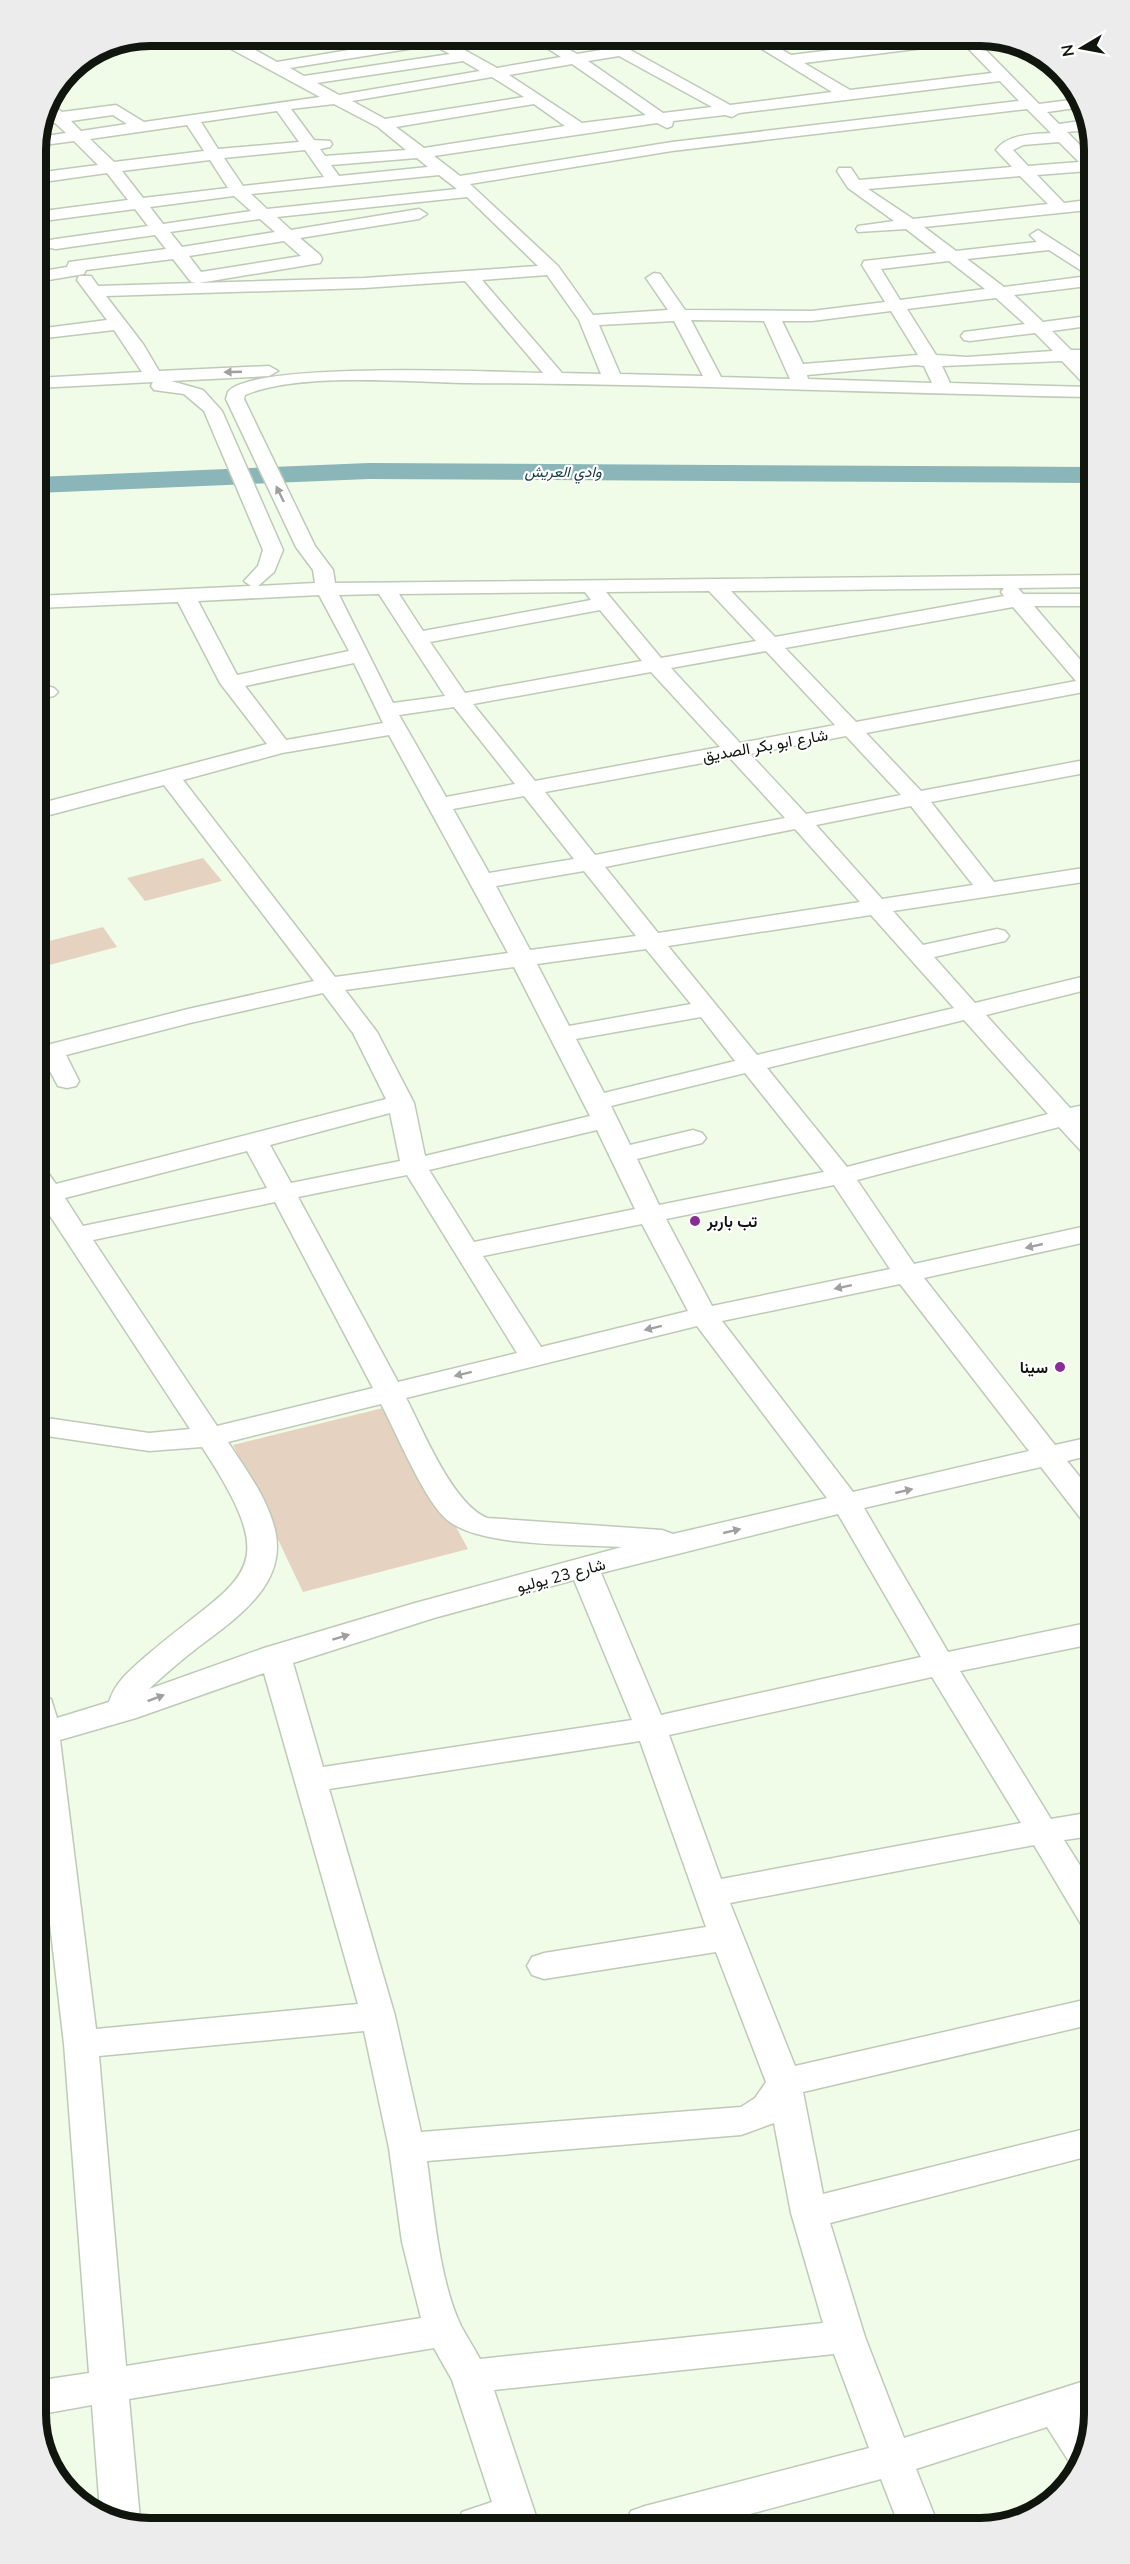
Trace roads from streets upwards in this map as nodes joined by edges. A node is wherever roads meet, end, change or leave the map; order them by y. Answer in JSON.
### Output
{"nodes":[{"id":1,"x":163,"y":46,"type":"edge"},
{"id":2,"x":231,"y":46,"type":"edge"},
{"id":3,"x":397,"y":46,"type":"edge"},
{"id":4,"x":445,"y":46,"type":"edge"},
{"id":5,"x":553,"y":46,"type":"edge"},
{"id":6,"x":613,"y":47,"type":"edge"},
{"id":7,"x":767,"y":47,"type":"edge"},
{"id":8,"x":890,"y":47,"type":"edge"},
{"id":9,"x":974,"y":47,"type":"edge"},
{"id":10,"x":621,"y":51,"type":"junction"},
{"id":11,"x":978,"y":51,"type":"junction"},
{"id":12,"x":116,"y":52,"type":"edge"},
{"id":13,"x":462,"y":57,"type":"junction"},
{"id":14,"x":575,"y":59,"type":"junction"},
{"id":15,"x":790,"y":60,"type":"junction"},
{"id":16,"x":277,"y":66,"type":"junction"},
{"id":17,"x":494,"y":73,"type":"junction"},
{"id":18,"x":812,"y":73,"type":"junction"},
{"id":19,"x":1001,"y":75,"type":"junction"},
{"id":20,"x":305,"y":80,"type":"junction"},
{"id":21,"x":844,"y":93,"type":"junction"},
{"id":22,"x":340,"y":99,"type":"junction"},
{"id":23,"x":538,"y":99,"type":"junction"},
{"id":24,"x":1073,"y":104,"type":"edge"},
{"id":25,"x":281,"y":106,"type":"junction"},
{"id":26,"x":1033,"y":106,"type":"junction"},
{"id":27,"x":727,"y":109,"type":"junction"},
{"id":28,"x":52,"y":115,"type":"edge"},
{"id":29,"x":190,"y":118,"type":"junction"},
{"id":30,"x":661,"y":118,"type":"junction"},
{"id":31,"x":140,"y":126,"type":"junction"},
{"id":32,"x":1081,"y":127,"type":"edge"},
{"id":33,"x":579,"y":128,"type":"junction"},
{"id":34,"x":381,"y":131,"type":"junction"},
{"id":35,"x":762,"y":133,"type":"junction"},
{"id":36,"x":1058,"y":133,"type":"junction"},
{"id":37,"x":80,"y":136,"type":"junction"},
{"id":38,"x":47,"y":141,"type":"edge"},
{"id":39,"x":334,"y":143,"type":"dead end"},
{"id":40,"x":691,"y":143,"type":"junction"},
{"id":41,"x":311,"y":145,"type":"junction"},
{"id":42,"x":424,"y":153,"type":"junction"},
{"id":43,"x":213,"y":155,"type":"junction"},
{"id":44,"x":1084,"y":158,"type":"edge"},
{"id":45,"x":322,"y":161,"type":"junction"},
{"id":46,"x":938,"y":161,"type":"dead end"},
{"id":47,"x":1084,"y":166,"type":"edge"},
{"id":48,"x":111,"y":168,"type":"junction"},
{"id":49,"x":1024,"y":171,"type":"junction"},
{"id":50,"x":451,"y":175,"type":"junction"},
{"id":51,"x":47,"y":177,"type":"edge"},
{"id":52,"x":952,"y":177,"type":"junction"},
{"id":53,"x":335,"y":182,"type":"junction"},
{"id":54,"x":238,"y":191,"type":"junction"},
{"id":55,"x":471,"y":192,"type":"junction"},
{"id":56,"x":352,"y":204,"type":"junction"},
{"id":57,"x":138,"y":205,"type":"junction"},
{"id":58,"x":485,"y":205,"type":"junction"},
{"id":59,"x":1084,"y":207,"type":"edge"},
{"id":60,"x":1060,"y":208,"type":"junction"},
{"id":61,"x":1008,"y":213,"type":"junction"},
{"id":62,"x":263,"y":214,"type":"junction"},
{"id":63,"x":47,"y":216,"type":"edge"},
{"id":64,"x":987,"y":216,"type":"junction"},
{"id":65,"x":368,"y":222,"type":"junction"},
{"id":66,"x":911,"y":225,"type":"junction"},
{"id":67,"x":158,"y":228,"type":"junction"},
{"id":68,"x":864,"y":230,"type":"dead end"},
{"id":69,"x":47,"y":232,"type":"edge"},
{"id":70,"x":289,"y":235,"type":"junction"},
{"id":71,"x":56,"y":244,"type":"junction"},
{"id":72,"x":1051,"y":245,"type":"junction"},
{"id":73,"x":177,"y":254,"type":"junction"},
{"id":74,"x":951,"y":256,"type":"junction"},
{"id":75,"x":314,"y":259,"type":"junction"},
{"id":76,"x":1084,"y":264,"type":"edge"},
{"id":77,"x":76,"y":268,"type":"junction"},
{"id":78,"x":552,"y":270,"type":"junction"},
{"id":79,"x":47,"y":275,"type":"edge"},
{"id":80,"x":471,"y":278,"type":"junction"},
{"id":81,"x":654,"y":278,"type":"dead end"},
{"id":82,"x":1084,"y":281,"type":"edge"},
{"id":83,"x":201,"y":283,"type":"junction"},
{"id":84,"x":338,"y":284,"type":"junction"},
{"id":85,"x":93,"y":291,"type":"junction"},
{"id":86,"x":999,"y":292,"type":"junction"},
{"id":87,"x":897,"y":306,"type":"junction"},
{"id":88,"x":680,"y":315,"type":"junction"},
{"id":89,"x":771,"y":317,"type":"junction"},
{"id":90,"x":588,"y":320,"type":"junction"},
{"id":91,"x":1084,"y":322,"type":"edge"},
{"id":92,"x":118,"y":324,"type":"junction"},
{"id":93,"x":1041,"y":328,"type":"junction"},
{"id":94,"x":47,"y":333,"type":"edge"},
{"id":95,"x":970,"y":336,"type":"dead end"},
{"id":96,"x":1084,"y":354,"type":"edge"},
{"id":97,"x":1067,"y":356,"type":"junction"},
{"id":98,"x":930,"y":360,"type":"junction"},
{"id":99,"x":1084,"y":374,"type":"edge"},
{"id":100,"x":152,"y":375,"type":"junction"},
{"id":101,"x":500,"y":377,"type":"junction"},
{"id":102,"x":799,"y":377,"type":"junction"},
{"id":103,"x":557,"y":378,"type":"junction"},
{"id":104,"x":613,"y":380,"type":"junction"},
{"id":105,"x":47,"y":382,"type":"edge"},
{"id":106,"x":47,"y":382,"type":"edge"},
{"id":107,"x":715,"y":383,"type":"junction"},
{"id":108,"x":944,"y":389,"type":"junction"},
{"id":109,"x":1084,"y":392,"type":"edge"},
{"id":110,"x":1084,"y":571,"type":"edge"},
{"id":111,"x":254,"y":581,"type":"junction"},
{"id":112,"x":1084,"y":581,"type":"edge"},
{"id":113,"x":1002,"y":582,"type":"junction"},
{"id":114,"x":326,"y":584,"type":"junction"},
{"id":115,"x":715,"y":586,"type":"junction"},
{"id":116,"x":385,"y":589,"type":"junction"},
{"id":117,"x":47,"y":590,"type":"edge"},
{"id":118,"x":599,"y":595,"type":"junction"},
{"id":119,"x":185,"y":596,"type":"junction"},
{"id":120,"x":1018,"y":600,"type":"junction"},
{"id":121,"x":1084,"y":600,"type":"edge"},
{"id":122,"x":47,"y":602,"type":"edge"},
{"id":123,"x":416,"y":638,"type":"junction"},
{"id":124,"x":772,"y":645,"type":"junction"},
{"id":125,"x":361,"y":655,"type":"junction"},
{"id":126,"x":656,"y":665,"type":"junction"},
{"id":127,"x":1084,"y":678,"type":"edge"},
{"id":128,"x":231,"y":682,"type":"junction"},
{"id":129,"x":1084,"y":685,"type":"edge"},
{"id":130,"x":459,"y":700,"type":"junction"},
{"id":131,"x":391,"y":718,"type":"junction"},
{"id":132,"x":852,"y":730,"type":"junction"},
{"id":133,"x":281,"y":747,"type":"junction"},
{"id":134,"x":735,"y":750,"type":"junction"},
{"id":135,"x":1084,"y":766,"type":"edge"},
{"id":136,"x":168,"y":775,"type":"junction"},
{"id":137,"x":528,"y":790,"type":"junction"},
{"id":138,"x":915,"y":797,"type":"junction"},
{"id":139,"x":440,"y":805,"type":"junction"},
{"id":140,"x":47,"y":809,"type":"edge"},
{"id":141,"x":800,"y":821,"type":"junction"},
{"id":142,"x":588,"y":864,"type":"junction"},
{"id":143,"x":1084,"y":875,"type":"edge"},
{"id":144,"x":483,"y":880,"type":"junction"},
{"id":145,"x":989,"y":890,"type":"junction"},
{"id":146,"x":876,"y":906,"type":"junction"},
{"id":147,"x":997,"y":936,"type":"dead end"},
{"id":148,"x":652,"y":941,"type":"junction"},
{"id":149,"x":918,"y":954,"type":"junction"},
{"id":150,"x":523,"y":959,"type":"junction"},
{"id":151,"x":1084,"y":984,"type":"edge"},
{"id":152,"x":328,"y":985,"type":"junction"},
{"id":153,"x":705,"y":1009,"type":"junction"},
{"id":154,"x":971,"y":1013,"type":"junction"},
{"id":155,"x":560,"y":1035,"type":"junction"},
{"id":156,"x":47,"y":1053,"type":"edge"},
{"id":157,"x":47,"y":1055,"type":"edge"},
{"id":158,"x":750,"y":1066,"type":"junction"},
{"id":159,"x":67,"y":1081,"type":"dead end"},
{"id":160,"x":401,"y":1103,"type":"junction"},
{"id":161,"x":600,"y":1111,"type":"junction"},
{"id":162,"x":1084,"y":1112,"type":"edge"},
{"id":163,"x":1065,"y":1116,"type":"junction"},
{"id":164,"x":693,"y":1138,"type":"dead end"},
{"id":165,"x":254,"y":1139,"type":"junction"},
{"id":166,"x":1084,"y":1139,"type":"edge"},
{"id":167,"x":622,"y":1155,"type":"junction"},
{"id":168,"x":414,"y":1166,"type":"junction"},
{"id":169,"x":841,"y":1176,"type":"junction"},
{"id":170,"x":47,"y":1186,"type":"edge"},
{"id":171,"x":47,"y":1191,"type":"edge"},
{"id":172,"x":283,"y":1192,"type":"junction"},
{"id":173,"x":650,"y":1214,"type":"junction"},
{"id":174,"x":76,"y":1235,"type":"junction"},
{"id":175,"x":1084,"y":1235,"type":"edge"},
{"id":176,"x":468,"y":1251,"type":"junction"},
{"id":177,"x":907,"y":1274,"type":"junction"},
{"id":178,"x":704,"y":1316,"type":"junction"},
{"id":179,"x":533,"y":1357,"type":"junction"},
{"id":180,"x":390,"y":1392,"type":"junction"},
{"id":181,"x":46,"y":1427,"type":"edge"},
{"id":182,"x":210,"y":1437,"type":"junction"},
{"id":183,"x":1084,"y":1448,"type":"edge"},
{"id":184,"x":1046,"y":1456,"type":"junction"},
{"id":185,"x":1084,"y":1503,"type":"edge"},
{"id":186,"x":847,"y":1504,"type":"junction"},
{"id":187,"x":684,"y":1542,"type":"junction"},
{"id":188,"x":585,"y":1569,"type":"junction"},
{"id":189,"x":1084,"y":1635,"type":"edge"},
{"id":190,"x":275,"y":1656,"type":"junction"},
{"id":191,"x":940,"y":1664,"type":"junction"},
{"id":192,"x":125,"y":1710,"type":"junction"},
{"id":193,"x":46,"y":1724,"type":"edge"},
{"id":194,"x":651,"y":1728,"type":"junction"},
{"id":195,"x":46,"y":1767,"type":"edge"},
{"id":196,"x":312,"y":1780,"type":"junction"},
{"id":197,"x":1084,"y":1826,"type":"edge"},
{"id":198,"x":1042,"y":1834,"type":"junction"},
{"id":199,"x":710,"y":1894,"type":"junction"},
{"id":200,"x":1084,"y":1901,"type":"edge"},
{"id":201,"x":726,"y":1937,"type":"junction"},
{"id":202,"x":544,"y":1966,"type":"dead end"},
{"id":203,"x":1084,"y":2013,"type":"edge"},
{"id":204,"x":378,"y":2016,"type":"junction"},
{"id":205,"x":81,"y":2044,"type":"junction"},
{"id":206,"x":784,"y":2083,"type":"junction"},
{"id":207,"x":1084,"y":2143,"type":"edge"},
{"id":208,"x":406,"y":2148,"type":"junction"},
{"id":209,"x":809,"y":2213,"type":"junction"},
{"id":210,"x":444,"y":2330,"type":"junction"},
{"id":211,"x":846,"y":2337,"type":"junction"},
{"id":212,"x":470,"y":2376,"type":"junction"},
{"id":213,"x":110,"y":2386,"type":"junction"},
{"id":214,"x":46,"y":2396,"type":"edge"},
{"id":215,"x":1084,"y":2398,"type":"edge"},
{"id":216,"x":1056,"y":2407,"type":"junction"},
{"id":217,"x":1079,"y":2443,"type":"edge"},
{"id":218,"x":893,"y":2458,"type":"junction"},
{"id":219,"x":120,"y":2513,"type":"edge"},
{"id":220,"x":516,"y":2517,"type":"edge"},
{"id":221,"x":678,"y":2518,"type":"edge"},
{"id":222,"x":915,"y":2518,"type":"edge"}],
"edges":[{"from":1,"to":12,"type":"street"},
{"from":2,"to":16,"type":"street"},
{"from":3,"to":16,"type":"street"},
{"from":4,"to":13,"type":"street"},
{"from":5,"to":14,"type":"street"},
{"from":6,"to":10,"type":"street"},
{"from":7,"to":15,"type":"street"},
{"from":8,"to":15,"type":"street"},
{"from":9,"to":11,"type":"street"},
{"from":10,"to":14,"type":"street"},
{"from":10,"to":27,"type":"street"},
{"from":11,"to":18,"type":"street"},
{"from":11,"to":19,"type":"street"},
{"from":13,"to":17,"type":"street"},
{"from":13,"to":20,"type":"street"},
{"from":14,"to":17,"type":"street"},
{"from":14,"to":30,"type":"street"},
{"from":15,"to":18,"type":"street"},
{"from":16,"to":20,"type":"street"},
{"from":17,"to":22,"type":"street"},
{"from":17,"to":23,"type":"street"},
{"from":18,"to":21,"type":"street"},
{"from":19,"to":21,"type":"street"},
{"from":19,"to":26,"type":"street"},
{"from":20,"to":22,"type":"street"},
{"from":21,"to":27,"type":"street"},
{"from":22,"to":25,"type":"street"},
{"from":22,"to":34,"type":"street"},
{"from":23,"to":33,"type":"street"},
{"from":23,"to":34,"type":"street"},
{"from":24,"to":26,"type":"street"},
{"from":25,"to":29,"type":"street"},
{"from":25,"to":41,"type":"street"},
{"from":26,"to":35,"type":"street"},
{"from":26,"to":36,"type":"street"},
{"from":27,"to":30,"type":"street"},
{"from":27,"to":35,"type":"street"},
{"from":28,"to":31,"type":"street"},
{"from":28,"to":37,"type":"street"},
{"from":29,"to":31,"type":"street"},
{"from":29,"to":43,"type":"street"},
{"from":30,"to":33,"type":"street"},
{"from":30,"to":40,"type":"street"},
{"from":31,"to":37,"type":"street"},
{"from":32,"to":36,"type":"street"},
{"from":33,"to":42,"type":"street"},
{"from":34,"to":42,"type":"street"},
{"from":35,"to":40,"type":"street"},
{"from":36,"to":44,"type":"street"},
{"from":36,"to":49,"type":"street"},
{"from":37,"to":38,"type":"street"},
{"from":37,"to":48,"type":"street"},
{"from":39,"to":41,"type":"street"},
{"from":40,"to":50,"type":"street"},
{"from":41,"to":43,"type":"street"},
{"from":41,"to":45,"type":"street"},
{"from":42,"to":45,"type":"street"},
{"from":42,"to":50,"type":"street"},
{"from":43,"to":48,"type":"street"},
{"from":43,"to":54,"type":"street"},
{"from":45,"to":53,"type":"street"},
{"from":46,"to":52,"type":"street"},
{"from":47,"to":49,"type":"street"},
{"from":48,"to":51,"type":"street"},
{"from":48,"to":57,"type":"street"},
{"from":49,"to":52,"type":"street"},
{"from":49,"to":60,"type":"street"},
{"from":50,"to":53,"type":"street"},
{"from":50,"to":55,"type":"street"},
{"from":52,"to":64,"type":"street"},
{"from":52,"to":66,"type":"street"},
{"from":53,"to":54,"type":"street"},
{"from":53,"to":56,"type":"street"},
{"from":54,"to":57,"type":"street"},
{"from":54,"to":62,"type":"street"},
{"from":55,"to":56,"type":"street"},
{"from":55,"to":58,"type":"street"},
{"from":56,"to":62,"type":"street"},
{"from":56,"to":65,"type":"street"},
{"from":57,"to":63,"type":"street"},
{"from":57,"to":67,"type":"street"},
{"from":58,"to":65,"type":"street"},
{"from":58,"to":78,"type":"street"},
{"from":59,"to":60,"type":"street"},
{"from":60,"to":61,"type":"street"},
{"from":61,"to":64,"type":"street"},
{"from":61,"to":72,"type":"street"},
{"from":62,"to":67,"type":"street"},
{"from":62,"to":70,"type":"street"},
{"from":64,"to":66,"type":"street"},
{"from":65,"to":70,"type":"street"},
{"from":66,"to":68,"type":"street"},
{"from":66,"to":74,"type":"street"},
{"from":67,"to":71,"type":"street"},
{"from":67,"to":73,"type":"street"},
{"from":69,"to":71,"type":"street"},
{"from":70,"to":73,"type":"street"},
{"from":70,"to":75,"type":"street"},
{"from":71,"to":77,"type":"street"},
{"from":72,"to":74,"type":"street"},
{"from":72,"to":76,"type":"street"},
{"from":73,"to":77,"type":"street"},
{"from":73,"to":83,"type":"street"},
{"from":74,"to":86,"type":"street"},
{"from":74,"to":87,"type":"street"},
{"from":75,"to":83,"type":"street"},
{"from":75,"to":84,"type":"street"},
{"from":77,"to":79,"type":"street"},
{"from":77,"to":85,"type":"street"},
{"from":78,"to":80,"type":"street"},
{"from":78,"to":90,"type":"street"},
{"from":80,"to":84,"type":"street"},
{"from":80,"to":103,"type":"street"},
{"from":81,"to":88,"type":"street"},
{"from":82,"to":86,"type":"street"},
{"from":83,"to":84,"type":"street"},
{"from":83,"to":85,"type":"street"},
{"from":85,"to":92,"type":"street"},
{"from":86,"to":87,"type":"street"},
{"from":86,"to":93,"type":"street"},
{"from":87,"to":89,"type":"street"},
{"from":87,"to":98,"type":"street"},
{"from":88,"to":89,"type":"street"},
{"from":88,"to":90,"type":"street"},
{"from":88,"to":107,"type":"street"},
{"from":89,"to":102,"type":"street"},
{"from":90,"to":104,"type":"street"},
{"from":91,"to":93,"type":"street"},
{"from":92,"to":94,"type":"street"},
{"from":92,"to":100,"type":"street"},
{"from":93,"to":95,"type":"street"},
{"from":93,"to":97,"type":"street"},
{"from":96,"to":97,"type":"street"},
{"from":97,"to":98,"type":"street"},
{"from":97,"to":99,"type":"street"},
{"from":98,"to":102,"type":"street"},
{"from":98,"to":108,"type":"street"},
{"from":101,"to":100,"type":"street","one_way":true},
{"from":100,"to":105,"type":"street"},
{"from":101,"to":103,"type":"street"},
{"from":114,"to":101,"type":"street","one_way":true},
{"from":102,"to":107,"type":"street"},
{"from":102,"to":108,"type":"street"},
{"from":103,"to":104,"type":"street"},
{"from":104,"to":107,"type":"street"},
{"from":106,"to":111,"type":"street"},
{"from":108,"to":109,"type":"street"},
{"from":110,"to":114,"type":"street"},
{"from":111,"to":114,"type":"street"},
{"from":111,"to":117,"type":"street"},
{"from":112,"to":113,"type":"street"},
{"from":113,"to":115,"type":"street"},
{"from":113,"to":120,"type":"street"},
{"from":114,"to":116,"type":"street"},
{"from":114,"to":119,"type":"street"},
{"from":114,"to":125,"type":"street"},
{"from":115,"to":118,"type":"street"},
{"from":115,"to":124,"type":"street"},
{"from":116,"to":118,"type":"street"},
{"from":116,"to":123,"type":"street"},
{"from":118,"to":123,"type":"street"},
{"from":118,"to":126,"type":"street"},
{"from":119,"to":122,"type":"street"},
{"from":119,"to":128,"type":"street"},
{"from":120,"to":121,"type":"street"},
{"from":120,"to":124,"type":"street"},
{"from":120,"to":127,"type":"street"},
{"from":123,"to":130,"type":"street"},
{"from":124,"to":126,"type":"street"},
{"from":124,"to":132,"type":"street"},
{"from":125,"to":128,"type":"street"},
{"from":125,"to":131,"type":"street"},
{"from":126,"to":130,"type":"street"},
{"from":126,"to":134,"type":"street"},
{"from":128,"to":133,"type":"street"},
{"from":129,"to":132,"type":"street","name":"شارع ابو بكر الصديق"},
{"from":130,"to":131,"type":"street"},
{"from":130,"to":137,"type":"street"},
{"from":131,"to":133,"type":"street"},
{"from":131,"to":139,"type":"street"},
{"from":132,"to":134,"type":"street","name":"شارع ابو بكر الصديق"},
{"from":132,"to":138,"type":"street"},
{"from":133,"to":136,"type":"street"},
{"from":134,"to":137,"type":"street","name":"شارع ابو بكر الصديق"},
{"from":134,"to":141,"type":"street"},
{"from":135,"to":138,"type":"street"},
{"from":136,"to":140,"type":"street"},
{"from":136,"to":152,"type":"street"},
{"from":137,"to":139,"type":"street","name":"شارع ابو بكر الصديق"},
{"from":137,"to":142,"type":"street"},
{"from":138,"to":141,"type":"street"},
{"from":138,"to":145,"type":"street"},
{"from":139,"to":144,"type":"street"},
{"from":141,"to":142,"type":"street"},
{"from":141,"to":146,"type":"street"},
{"from":142,"to":144,"type":"street"},
{"from":142,"to":148,"type":"street"},
{"from":143,"to":145,"type":"street"},
{"from":144,"to":150,"type":"street"},
{"from":145,"to":146,"type":"street"},
{"from":146,"to":148,"type":"street"},
{"from":146,"to":149,"type":"street"},
{"from":147,"to":149,"type":"street"},
{"from":148,"to":150,"type":"street"},
{"from":148,"to":153,"type":"street"},
{"from":149,"to":154,"type":"street"},
{"from":150,"to":152,"type":"street"},
{"from":150,"to":155,"type":"street"},
{"from":151,"to":154,"type":"street"},
{"from":152,"to":156,"type":"street"},
{"from":152,"to":160,"type":"street"},
{"from":153,"to":155,"type":"street"},
{"from":153,"to":158,"type":"street"},
{"from":154,"to":158,"type":"street"},
{"from":154,"to":163,"type":"street"},
{"from":155,"to":161,"type":"street"},
{"from":157,"to":159,"type":"street"},
{"from":158,"to":161,"type":"street"},
{"from":158,"to":169,"type":"street"},
{"from":160,"to":165,"type":"street"},
{"from":160,"to":168,"type":"street"},
{"from":161,"to":167,"type":"street"},
{"from":161,"to":168,"type":"street"},
{"from":162,"to":163,"type":"street"},
{"from":163,"to":166,"type":"street"},
{"from":163,"to":169,"type":"street"},
{"from":164,"to":167,"type":"street"},
{"from":165,"to":170,"type":"street"},
{"from":165,"to":172,"type":"street"},
{"from":167,"to":173,"type":"street"},
{"from":168,"to":172,"type":"street"},
{"from":168,"to":176,"type":"street"},
{"from":169,"to":173,"type":"street"},
{"from":169,"to":177,"type":"street"},
{"from":171,"to":174,"type":"street"},
{"from":172,"to":174,"type":"street"},
{"from":172,"to":180,"type":"street"},
{"from":173,"to":176,"type":"street"},
{"from":173,"to":178,"type":"street"},
{"from":174,"to":182,"type":"street"},
{"from":175,"to":177,"type":"street","one_way":true},
{"from":176,"to":179,"type":"street"},
{"from":177,"to":178,"type":"street","one_way":true},
{"from":177,"to":184,"type":"street"},
{"from":178,"to":179,"type":"street","one_way":true},
{"from":178,"to":186,"type":"street"},
{"from":179,"to":180,"type":"street","one_way":true},
{"from":180,"to":182,"type":"street"},
{"from":180,"to":187,"type":"street"},
{"from":181,"to":182,"type":"street"},
{"from":182,"to":192,"type":"street"},
{"from":183,"to":184,"type":"street","name":"شارع 23 يوليو"},
{"from":184,"to":185,"type":"street"},
{"from":186,"to":184,"type":"street","name":"شارع 23 يوليو","one_way":true},
{"from":187,"to":186,"type":"street","name":"شارع 23 يوليو","one_way":true},
{"from":186,"to":191,"type":"street"},
{"from":187,"to":188,"type":"street","name":"شارع 23 يوليو"},
{"from":190,"to":188,"type":"street","name":"شارع 23 يوليو","one_way":true},
{"from":188,"to":194,"type":"street"},
{"from":189,"to":191,"type":"street"},
{"from":192,"to":190,"type":"street","name":"شارع 23 يوليو","one_way":true},
{"from":190,"to":196,"type":"street"},
{"from":191,"to":194,"type":"street"},
{"from":191,"to":198,"type":"street"},
{"from":192,"to":193,"type":"street","name":"شارع 23 يوليو"},
{"from":194,"to":196,"type":"street"},
{"from":194,"to":199,"type":"street"},
{"from":195,"to":205,"type":"street"},
{"from":196,"to":204,"type":"street"},
{"from":197,"to":198,"type":"street"},
{"from":198,"to":199,"type":"street"},
{"from":198,"to":200,"type":"street"},
{"from":199,"to":201,"type":"street"},
{"from":201,"to":202,"type":"street"},
{"from":201,"to":206,"type":"street"},
{"from":203,"to":206,"type":"street"},
{"from":204,"to":205,"type":"street"},
{"from":204,"to":208,"type":"street"},
{"from":205,"to":213,"type":"street"},
{"from":206,"to":208,"type":"street"},
{"from":206,"to":209,"type":"street"},
{"from":207,"to":209,"type":"street"},
{"from":208,"to":210,"type":"street"},
{"from":209,"to":211,"type":"street"},
{"from":210,"to":212,"type":"street"},
{"from":210,"to":213,"type":"street"},
{"from":211,"to":212,"type":"street"},
{"from":211,"to":218,"type":"street"},
{"from":212,"to":220,"type":"street"},
{"from":213,"to":214,"type":"street"},
{"from":213,"to":219,"type":"street"},
{"from":215,"to":216,"type":"street"},
{"from":216,"to":217,"type":"street"},
{"from":216,"to":218,"type":"street"},
{"from":218,"to":221,"type":"street"},
{"from":218,"to":222,"type":"street"}]}
